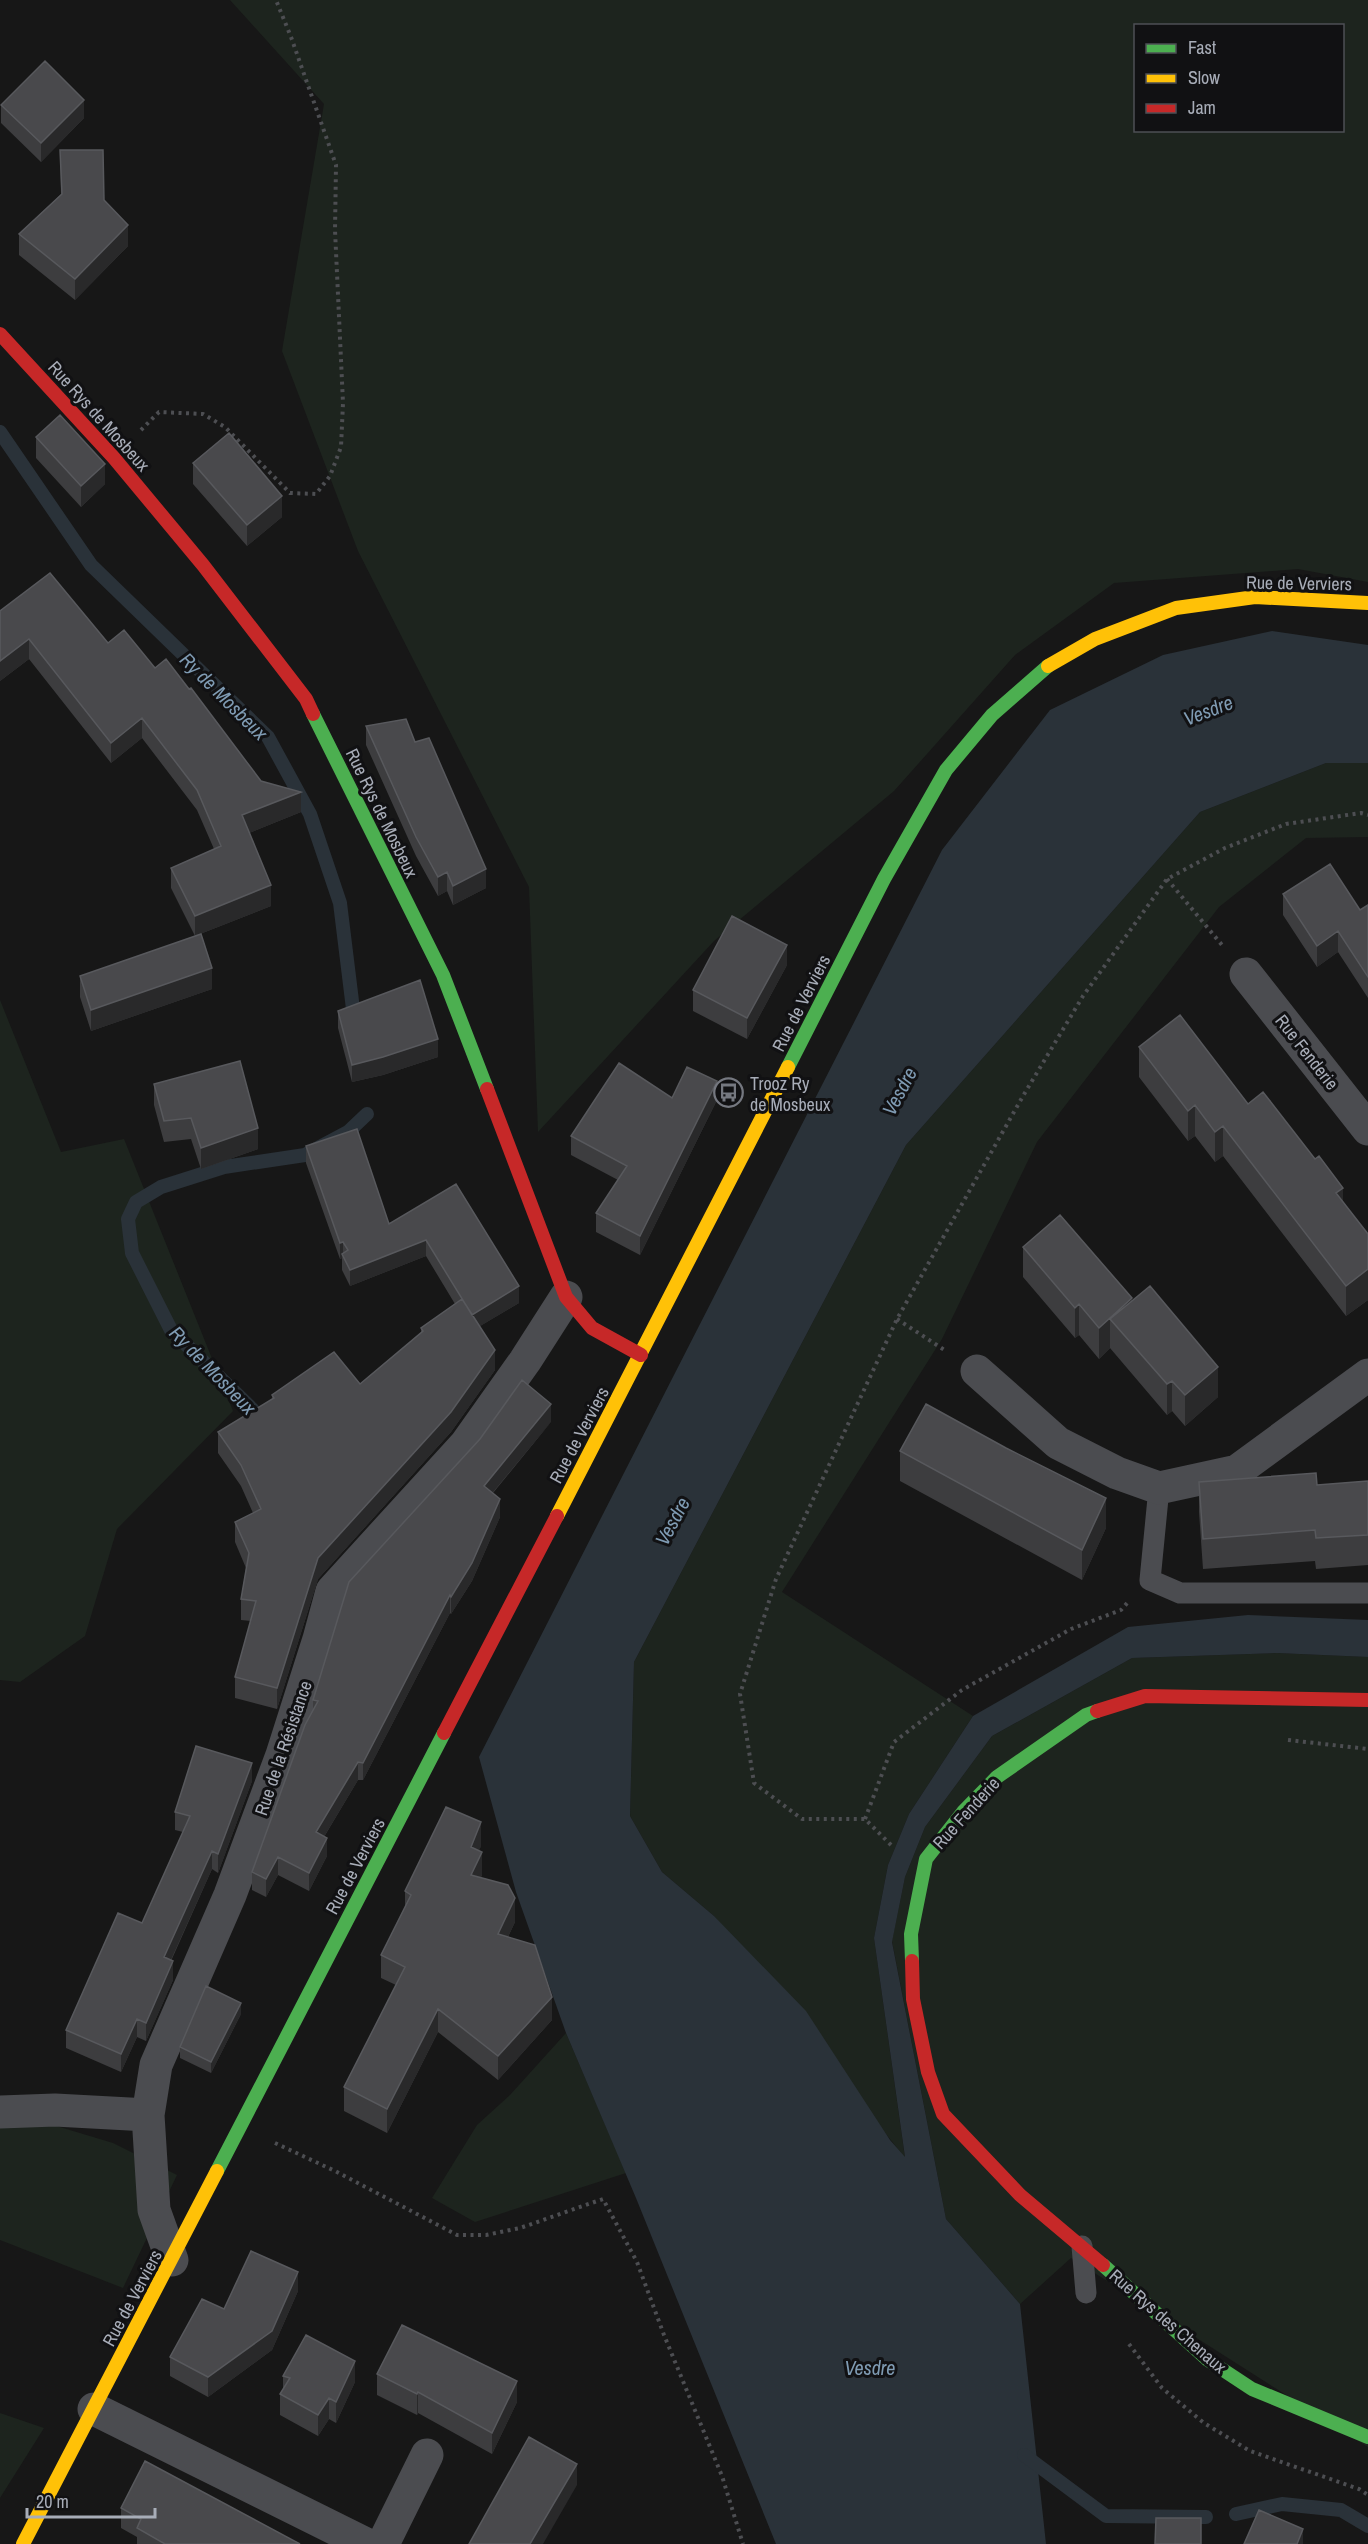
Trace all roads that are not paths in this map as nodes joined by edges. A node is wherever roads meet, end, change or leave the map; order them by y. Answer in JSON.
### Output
{"nodes":[{"id":1,"x":0,"y":334,"type":"edge"},
{"id":2,"x":1368,"y":603,"type":"edge"},
{"id":3,"x":1246,"y":974,"type":"road end"},
{"id":4,"x":1368,"y":1130,"type":"edge"},
{"id":5,"x":566,"y":1297,"type":"junction"},
{"id":6,"x":641,"y":1355,"type":"junction"},
{"id":7,"x":977,"y":1371,"type":"road end"},
{"id":8,"x":1368,"y":1375,"type":"edge"},
{"id":9,"x":1159,"y":1488,"type":"junction"},
{"id":10,"x":1368,"y":1593,"type":"edge"},
{"id":11,"x":1368,"y":1700,"type":"edge"},
{"id":12,"x":0,"y":2112,"type":"edge"},
{"id":13,"x":148,"y":2115,"type":"junction"},
{"id":14,"x":1082,"y":2246,"type":"junction"},
{"id":15,"x":172,"y":2260,"type":"junction"},
{"id":16,"x":1086,"y":2293,"type":"dead end"},
{"id":17,"x":94,"y":2409,"type":"junction"},
{"id":18,"x":1368,"y":2437,"type":"edge"},
{"id":19,"x":428,"y":2455,"type":"dead end"},
{"id":20,"x":23,"y":2544,"type":"edge"},
{"id":21,"x":366,"y":2544,"type":"edge"},
{"id":22,"x":383,"y":2544,"type":"edge"}],
"edges":[{"from":1,"to":5,"type":"main road","name":"Rue Rys de Mosbeux"},
{"from":2,"to":6,"type":"main road","name":"Rue de Verviers"},
{"from":3,"to":4,"type":"street","name":"Rue Fenderie"},
{"from":5,"to":6,"type":"main road","name":"Rue Rys de Mosbeux"},
{"from":5,"to":13,"type":"street","name":"Rue de la Résistance"},
{"from":6,"to":15,"type":"main road","name":"Rue de Verviers"},
{"from":7,"to":9,"type":"street"},
{"from":8,"to":9,"type":"street"},
{"from":9,"to":10,"type":"lane"},
{"from":11,"to":14,"type":"main road","name":"Rue Fenderie"},
{"from":12,"to":13,"type":"street"},
{"from":13,"to":15,"type":"street","name":"Rue de la Résistance"},
{"from":14,"to":16,"type":"lane","name":"Rue Rys des Chenaux"},
{"from":14,"to":18,"type":"main road","name":"Rue Rys des Chenaux"},
{"from":15,"to":17,"type":"main road","name":"Rue de Verviers"},
{"from":17,"to":20,"type":"main road","name":"Rue de Verviers"},
{"from":17,"to":21,"type":"street"},
{"from":19,"to":22,"type":"street"}]}
